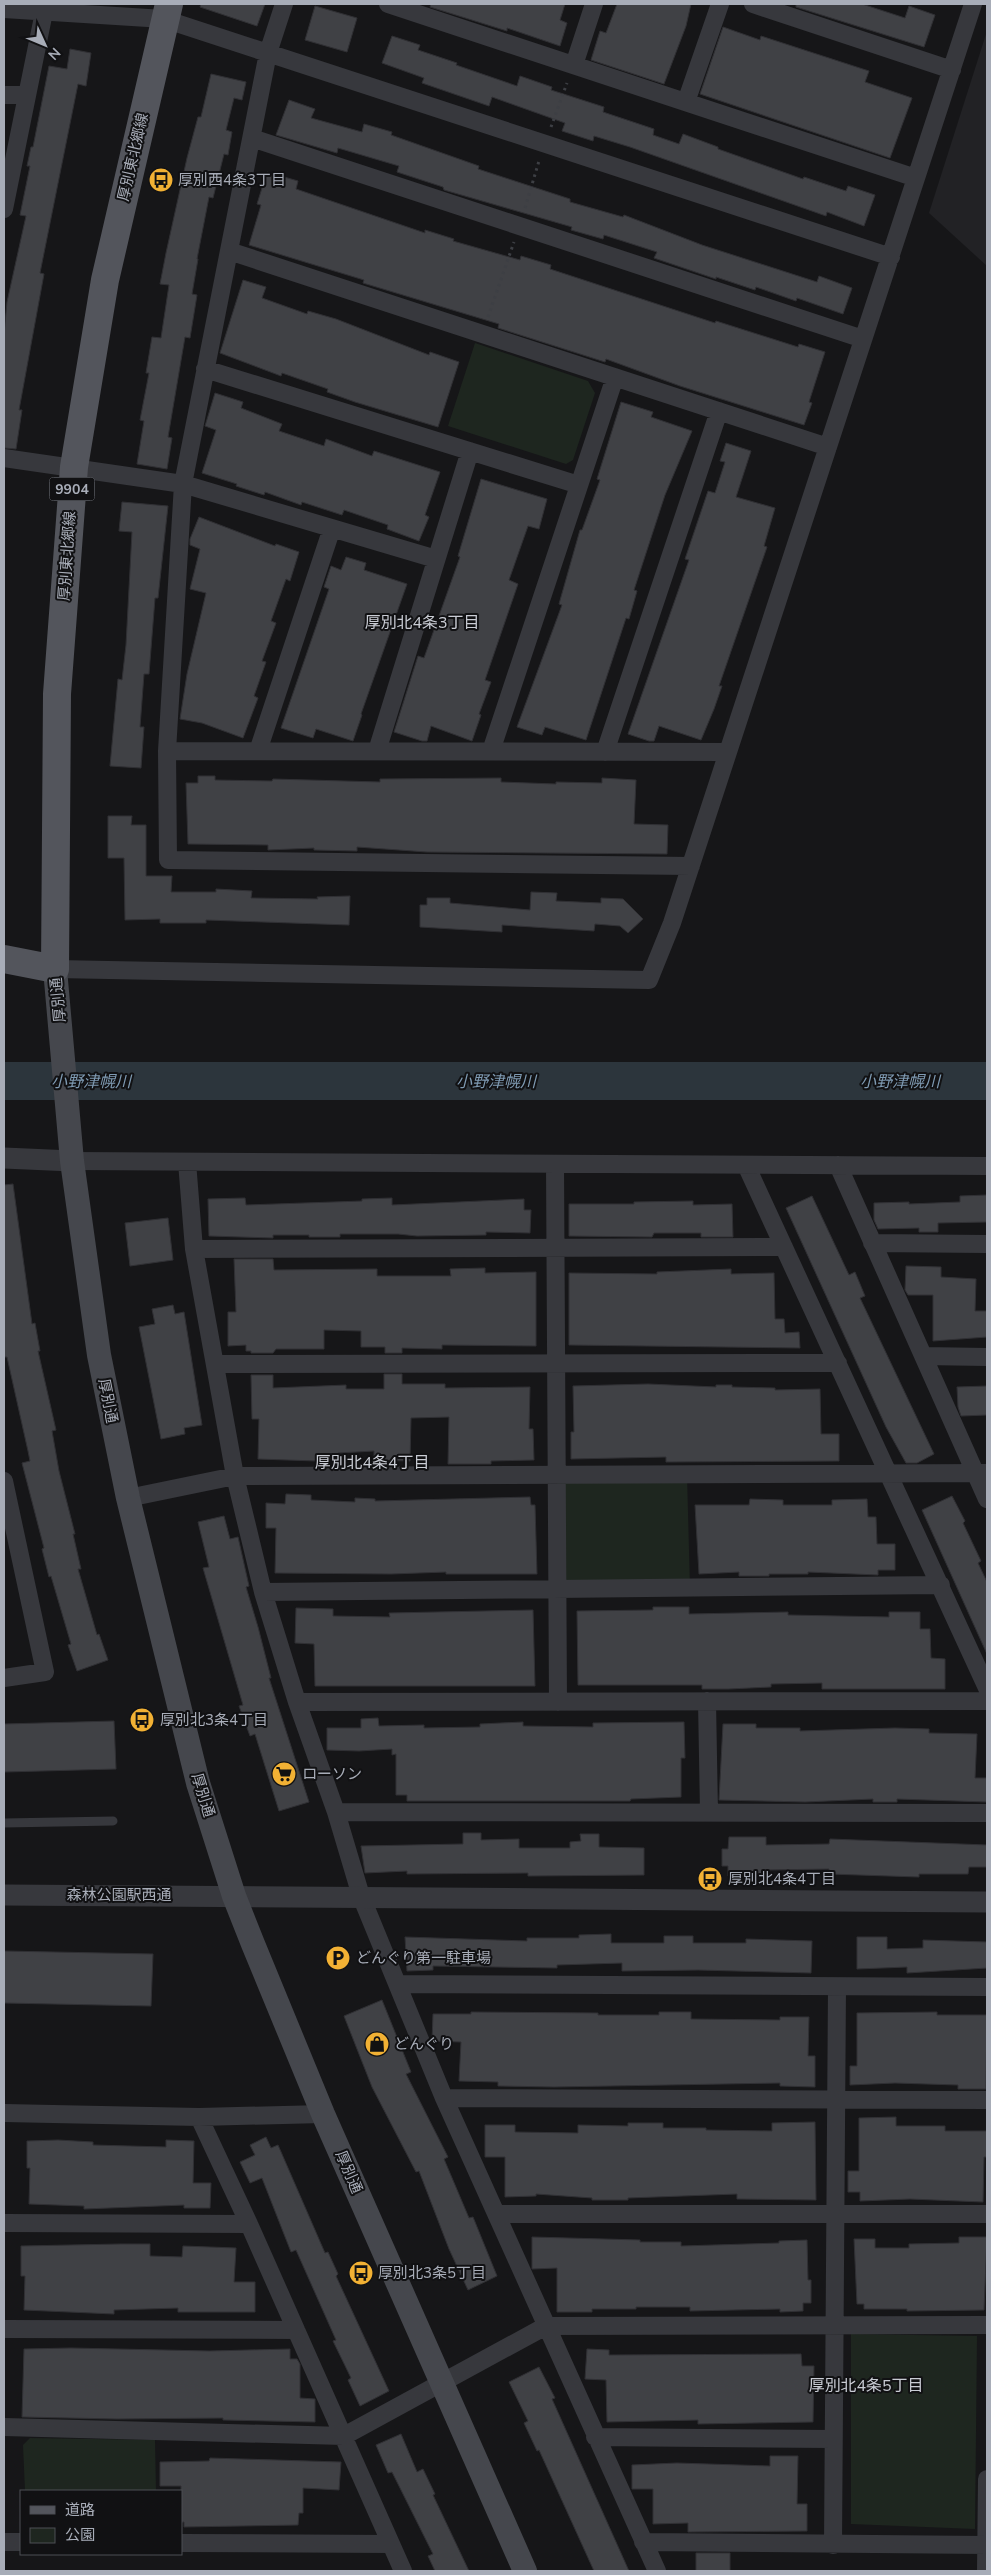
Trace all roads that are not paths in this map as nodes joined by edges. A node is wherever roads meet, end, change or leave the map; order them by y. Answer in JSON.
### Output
{"nodes":[{"id":1,"x":284,"y":4,"type":"edge"},
{"id":2,"x":388,"y":4,"type":"edge"},
{"id":3,"x":594,"y":4,"type":"edge"},
{"id":4,"x":720,"y":4,"type":"edge"},
{"id":5,"x":753,"y":4,"type":"edge"},
{"id":6,"x":973,"y":4,"type":"edge"},
{"id":7,"x":4,"y":9,"type":"edge"},
{"id":8,"x":166,"y":11,"type":"edge"},
{"id":9,"x":44,"y":12,"type":"junction"},
{"id":10,"x":268,"y":53,"type":"junction"},
{"id":11,"x":574,"y":65,"type":"junction"},
{"id":12,"x":952,"y":70,"type":"junction"},
{"id":13,"x":4,"y":95,"type":"edge"},
{"id":14,"x":25,"y":95,"type":"junction"},
{"id":15,"x":686,"y":102,"type":"junction"},
{"id":16,"x":252,"y":138,"type":"junction"},
{"id":17,"x":916,"y":178,"type":"junction"},
{"id":18,"x":4,"y":209,"type":"edge"},
{"id":19,"x":229,"y":251,"type":"junction"},
{"id":20,"x":891,"y":256,"type":"junction"},
{"id":21,"x":863,"y":339,"type":"junction"},
{"id":22,"x":205,"y":369,"type":"junction"},
{"id":23,"x":615,"y":377,"type":"junction"},
{"id":24,"x":719,"y":411,"type":"junction"},
{"id":25,"x":828,"y":447,"type":"junction"},
{"id":26,"x":470,"y":451,"type":"junction"},
{"id":27,"x":4,"y":458,"type":"edge"},
{"id":28,"x":74,"y":468,"type":"junction"},
{"id":29,"x":182,"y":484,"type":"junction"},
{"id":30,"x":580,"y":485,"type":"junction"},
{"id":31,"x":332,"y":528,"type":"junction"},
{"id":32,"x":436,"y":559,"type":"junction"},
{"id":33,"x":167,"y":751,"type":"junction"},
{"id":34,"x":258,"y":751,"type":"junction"},
{"id":35,"x":377,"y":751,"type":"junction"},
{"id":36,"x":491,"y":751,"type":"junction"},
{"id":37,"x":605,"y":752,"type":"junction"},
{"id":38,"x":728,"y":752,"type":"junction"},
{"id":39,"x":691,"y":866,"type":"junction"},
{"id":40,"x":4,"y":959,"type":"edge"},
{"id":41,"x":55,"y":969,"type":"junction"},
{"id":42,"x":4,"y":972,"type":"edge"},
{"id":43,"x":4,"y":1158,"type":"edge"},
{"id":44,"x":72,"y":1161,"type":"junction"},
{"id":45,"x":187,"y":1162,"type":"junction"},
{"id":46,"x":555,"y":1164,"type":"junction"},
{"id":47,"x":746,"y":1165,"type":"junction"},
{"id":48,"x":838,"y":1165,"type":"junction"},
{"id":49,"x":987,"y":1166,"type":"edge"},
{"id":50,"x":872,"y":1243,"type":"junction"},
{"id":51,"x":987,"y":1244,"type":"edge"},
{"id":52,"x":784,"y":1247,"type":"junction"},
{"id":53,"x":556,"y":1248,"type":"junction"},
{"id":54,"x":194,"y":1249,"type":"junction"},
{"id":55,"x":923,"y":1356,"type":"junction"},
{"id":56,"x":987,"y":1356,"type":"edge"},
{"id":57,"x":556,"y":1363,"type":"junction"},
{"id":58,"x":838,"y":1363,"type":"junction"},
{"id":59,"x":215,"y":1364,"type":"junction"},
{"id":60,"x":890,"y":1473,"type":"junction"},
{"id":61,"x":981,"y":1473,"type":"edge"},
{"id":62,"x":557,"y":1475,"type":"junction"},
{"id":63,"x":235,"y":1476,"type":"junction"},
{"id":64,"x":4,"y":1481,"type":"edge"},
{"id":65,"x":128,"y":1498,"type":"junction"},
{"id":66,"x":987,"y":1499,"type":"edge"},
{"id":67,"x":6,"y":1501,"type":"edge"},
{"id":68,"x":941,"y":1586,"type":"junction"},
{"id":69,"x":558,"y":1589,"type":"junction"},
{"id":70,"x":263,"y":1592,"type":"junction"},
{"id":71,"x":4,"y":1678,"type":"edge"},
{"id":72,"x":987,"y":1688,"type":"edge"},
{"id":73,"x":707,"y":1701,"type":"junction"},
{"id":74,"x":987,"y":1701,"type":"edge"},
{"id":75,"x":297,"y":1702,"type":"junction"},
{"id":76,"x":558,"y":1702,"type":"junction"},
{"id":77,"x":336,"y":1812,"type":"junction"},
{"id":78,"x":709,"y":1812,"type":"junction"},
{"id":79,"x":987,"y":1813,"type":"edge"},
{"id":80,"x":113,"y":1821,"type":"dead end"},
{"id":81,"x":4,"y":1823,"type":"edge"},
{"id":82,"x":4,"y":1895,"type":"edge"},
{"id":83,"x":234,"y":1896,"type":"junction"},
{"id":84,"x":361,"y":1896,"type":"junction"},
{"id":85,"x":987,"y":1902,"type":"edge"},
{"id":86,"x":397,"y":1984,"type":"junction"},
{"id":87,"x":837,"y":1987,"type":"junction"},
{"id":88,"x":987,"y":1987,"type":"edge"},
{"id":89,"x":444,"y":2098,"type":"junction"},
{"id":90,"x":835,"y":2100,"type":"junction"},
{"id":91,"x":987,"y":2100,"type":"edge"},
{"id":92,"x":4,"y":2113,"type":"edge"},
{"id":93,"x":324,"y":2114,"type":"junction"},
{"id":94,"x":199,"y":2117,"type":"junction"},
{"id":95,"x":498,"y":2214,"type":"junction"},
{"id":96,"x":987,"y":2214,"type":"edge"},
{"id":97,"x":835,"y":2215,"type":"junction"},
{"id":98,"x":4,"y":2223,"type":"edge"},
{"id":99,"x":249,"y":2224,"type":"junction"},
{"id":100,"x":987,"y":2325,"type":"edge"},
{"id":101,"x":546,"y":2326,"type":"junction"},
{"id":102,"x":835,"y":2326,"type":"junction"},
{"id":103,"x":4,"y":2329,"type":"edge"},
{"id":104,"x":296,"y":2330,"type":"junction"},
{"id":105,"x":440,"y":2383,"type":"junction"},
{"id":106,"x":4,"y":2427,"type":"edge"},
{"id":107,"x":344,"y":2436,"type":"junction"},
{"id":108,"x":595,"y":2437,"type":"junction"},
{"id":109,"x":833,"y":2439,"type":"junction"},
{"id":110,"x":987,"y":2479,"type":"edge"},
{"id":111,"x":4,"y":2542,"type":"edge"},
{"id":112,"x":20,"y":2542,"type":"edge"},
{"id":113,"x":643,"y":2542,"type":"junction"},
{"id":114,"x":182,"y":2543,"type":"edge"},
{"id":115,"x":391,"y":2544,"type":"junction"},
{"id":116,"x":833,"y":2544,"type":"junction"},
{"id":117,"x":987,"y":2544,"type":"edge"},
{"id":118,"x":403,"y":2571,"type":"edge"},
{"id":119,"x":525,"y":2571,"type":"edge"},
{"id":120,"x":657,"y":2571,"type":"edge"},
{"id":121,"x":986,"y":2571,"type":"edge"}],
"edges":[{"from":1,"to":10,"type":"street"},
{"from":2,"to":11,"type":"street"},
{"from":3,"to":11,"type":"street"},
{"from":4,"to":15,"type":"street"},
{"from":5,"to":12,"type":"street"},
{"from":6,"to":12,"type":"street"},
{"from":7,"to":9,"type":"street"},
{"from":8,"to":9,"type":"street"},
{"from":8,"to":10,"type":"street"},
{"from":8,"to":28,"type":"main road","name":"厚別東北郷線","number":"9904"},
{"from":9,"to":14,"type":"street"},
{"from":10,"to":16,"type":"street"},
{"from":10,"to":20,"type":"street"},
{"from":11,"to":15,"type":"street"},
{"from":12,"to":17,"type":"street"},
{"from":13,"to":14,"type":"street"},
{"from":14,"to":18,"type":"street"},
{"from":15,"to":17,"type":"street"},
{"from":16,"to":19,"type":"street"},
{"from":16,"to":21,"type":"street"},
{"from":17,"to":20,"type":"street"},
{"from":19,"to":22,"type":"street"},
{"from":19,"to":23,"type":"street"},
{"from":20,"to":21,"type":"street"},
{"from":21,"to":25,"type":"street"},
{"from":22,"to":26,"type":"street"},
{"from":22,"to":29,"type":"street"},
{"from":23,"to":24,"type":"street"},
{"from":23,"to":30,"type":"street"},
{"from":24,"to":25,"type":"street"},
{"from":24,"to":37,"type":"street"},
{"from":25,"to":38,"type":"street"},
{"from":26,"to":30,"type":"street"},
{"from":26,"to":32,"type":"street"},
{"from":27,"to":28,"type":"street"},
{"from":28,"to":29,"type":"street"},
{"from":28,"to":41,"type":"main road","name":"厚別東北郷線","number":"9904"},
{"from":29,"to":31,"type":"street"},
{"from":29,"to":33,"type":"street"},
{"from":30,"to":36,"type":"street"},
{"from":31,"to":32,"type":"street"},
{"from":31,"to":34,"type":"street"},
{"from":32,"to":35,"type":"street"},
{"from":33,"to":34,"type":"street"},
{"from":33,"to":39,"type":"street"},
{"from":34,"to":35,"type":"street"},
{"from":35,"to":36,"type":"street"},
{"from":36,"to":37,"type":"street"},
{"from":37,"to":38,"type":"street"},
{"from":38,"to":39,"type":"street"},
{"from":39,"to":41,"type":"street"},
{"from":40,"to":41,"type":"main road"},
{"from":41,"to":42,"type":"main road"},
{"from":41,"to":44,"type":"main road","name":"厚別通"},
{"from":43,"to":44,"type":"street"},
{"from":44,"to":45,"type":"street"},
{"from":44,"to":65,"type":"main road","name":"厚別通"},
{"from":45,"to":46,"type":"street"},
{"from":45,"to":54,"type":"street"},
{"from":46,"to":47,"type":"street"},
{"from":46,"to":53,"type":"street"},
{"from":47,"to":48,"type":"street"},
{"from":47,"to":52,"type":"street"},
{"from":48,"to":49,"type":"street"},
{"from":48,"to":50,"type":"street"},
{"from":50,"to":51,"type":"street"},
{"from":50,"to":55,"type":"street"},
{"from":52,"to":53,"type":"street"},
{"from":52,"to":58,"type":"street"},
{"from":53,"to":54,"type":"street"},
{"from":53,"to":57,"type":"street"},
{"from":54,"to":59,"type":"street"},
{"from":55,"to":56,"type":"street"},
{"from":55,"to":61,"type":"street"},
{"from":57,"to":58,"type":"street"},
{"from":57,"to":59,"type":"street"},
{"from":57,"to":62,"type":"street"},
{"from":58,"to":60,"type":"street"},
{"from":59,"to":63,"type":"street"},
{"from":60,"to":61,"type":"street"},
{"from":60,"to":62,"type":"street"},
{"from":60,"to":68,"type":"street"},
{"from":61,"to":66,"type":"street"},
{"from":62,"to":63,"type":"street"},
{"from":62,"to":69,"type":"street"},
{"from":63,"to":65,"type":"street"},
{"from":63,"to":70,"type":"street"},
{"from":64,"to":67,"type":"street"},
{"from":65,"to":83,"type":"main road","name":"厚別通"},
{"from":67,"to":71,"type":"street"},
{"from":68,"to":69,"type":"street"},
{"from":68,"to":72,"type":"street"},
{"from":69,"to":70,"type":"street"},
{"from":69,"to":76,"type":"street"},
{"from":70,"to":75,"type":"street"},
{"from":73,"to":74,"type":"street"},
{"from":73,"to":76,"type":"street"},
{"from":73,"to":78,"type":"street"},
{"from":75,"to":76,"type":"street"},
{"from":75,"to":77,"type":"street"},
{"from":77,"to":78,"type":"street"},
{"from":77,"to":84,"type":"street"},
{"from":78,"to":79,"type":"street"},
{"from":80,"to":81,"type":"lane"},
{"from":82,"to":83,"type":"street","name":"森林公園駅西通"},
{"from":83,"to":84,"type":"street","name":"森林公園駅西通"},
{"from":83,"to":93,"type":"main road","name":"厚別通"},
{"from":84,"to":85,"type":"street","name":"森林公園駅西通"},
{"from":84,"to":86,"type":"street"},
{"from":86,"to":87,"type":"street"},
{"from":86,"to":89,"type":"street"},
{"from":87,"to":88,"type":"street"},
{"from":87,"to":90,"type":"street"},
{"from":89,"to":90,"type":"street"},
{"from":89,"to":95,"type":"street"},
{"from":90,"to":91,"type":"street"},
{"from":90,"to":97,"type":"street"},
{"from":92,"to":94,"type":"street"},
{"from":93,"to":94,"type":"street"},
{"from":93,"to":105,"type":"main road","name":"厚別通"},
{"from":94,"to":99,"type":"street"},
{"from":95,"to":97,"type":"street"},
{"from":95,"to":101,"type":"street"},
{"from":96,"to":97,"type":"street"},
{"from":97,"to":102,"type":"street"},
{"from":98,"to":99,"type":"street"},
{"from":99,"to":104,"type":"street"},
{"from":100,"to":102,"type":"street"},
{"from":101,"to":102,"type":"street"},
{"from":101,"to":105,"type":"street"},
{"from":101,"to":108,"type":"street"},
{"from":102,"to":109,"type":"street"},
{"from":103,"to":104,"type":"street"},
{"from":104,"to":107,"type":"street"},
{"from":105,"to":107,"type":"street"},
{"from":105,"to":119,"type":"main road","name":"厚別通"},
{"from":106,"to":107,"type":"street"},
{"from":107,"to":115,"type":"street"},
{"from":108,"to":109,"type":"street"},
{"from":108,"to":113,"type":"street"},
{"from":109,"to":116,"type":"street"},
{"from":110,"to":117,"type":"street"},
{"from":111,"to":112,"type":"street"},
{"from":113,"to":116,"type":"street"},
{"from":113,"to":120,"type":"street"},
{"from":114,"to":115,"type":"street"},
{"from":115,"to":118,"type":"street"},
{"from":116,"to":117,"type":"street"},
{"from":117,"to":121,"type":"street"}]}
